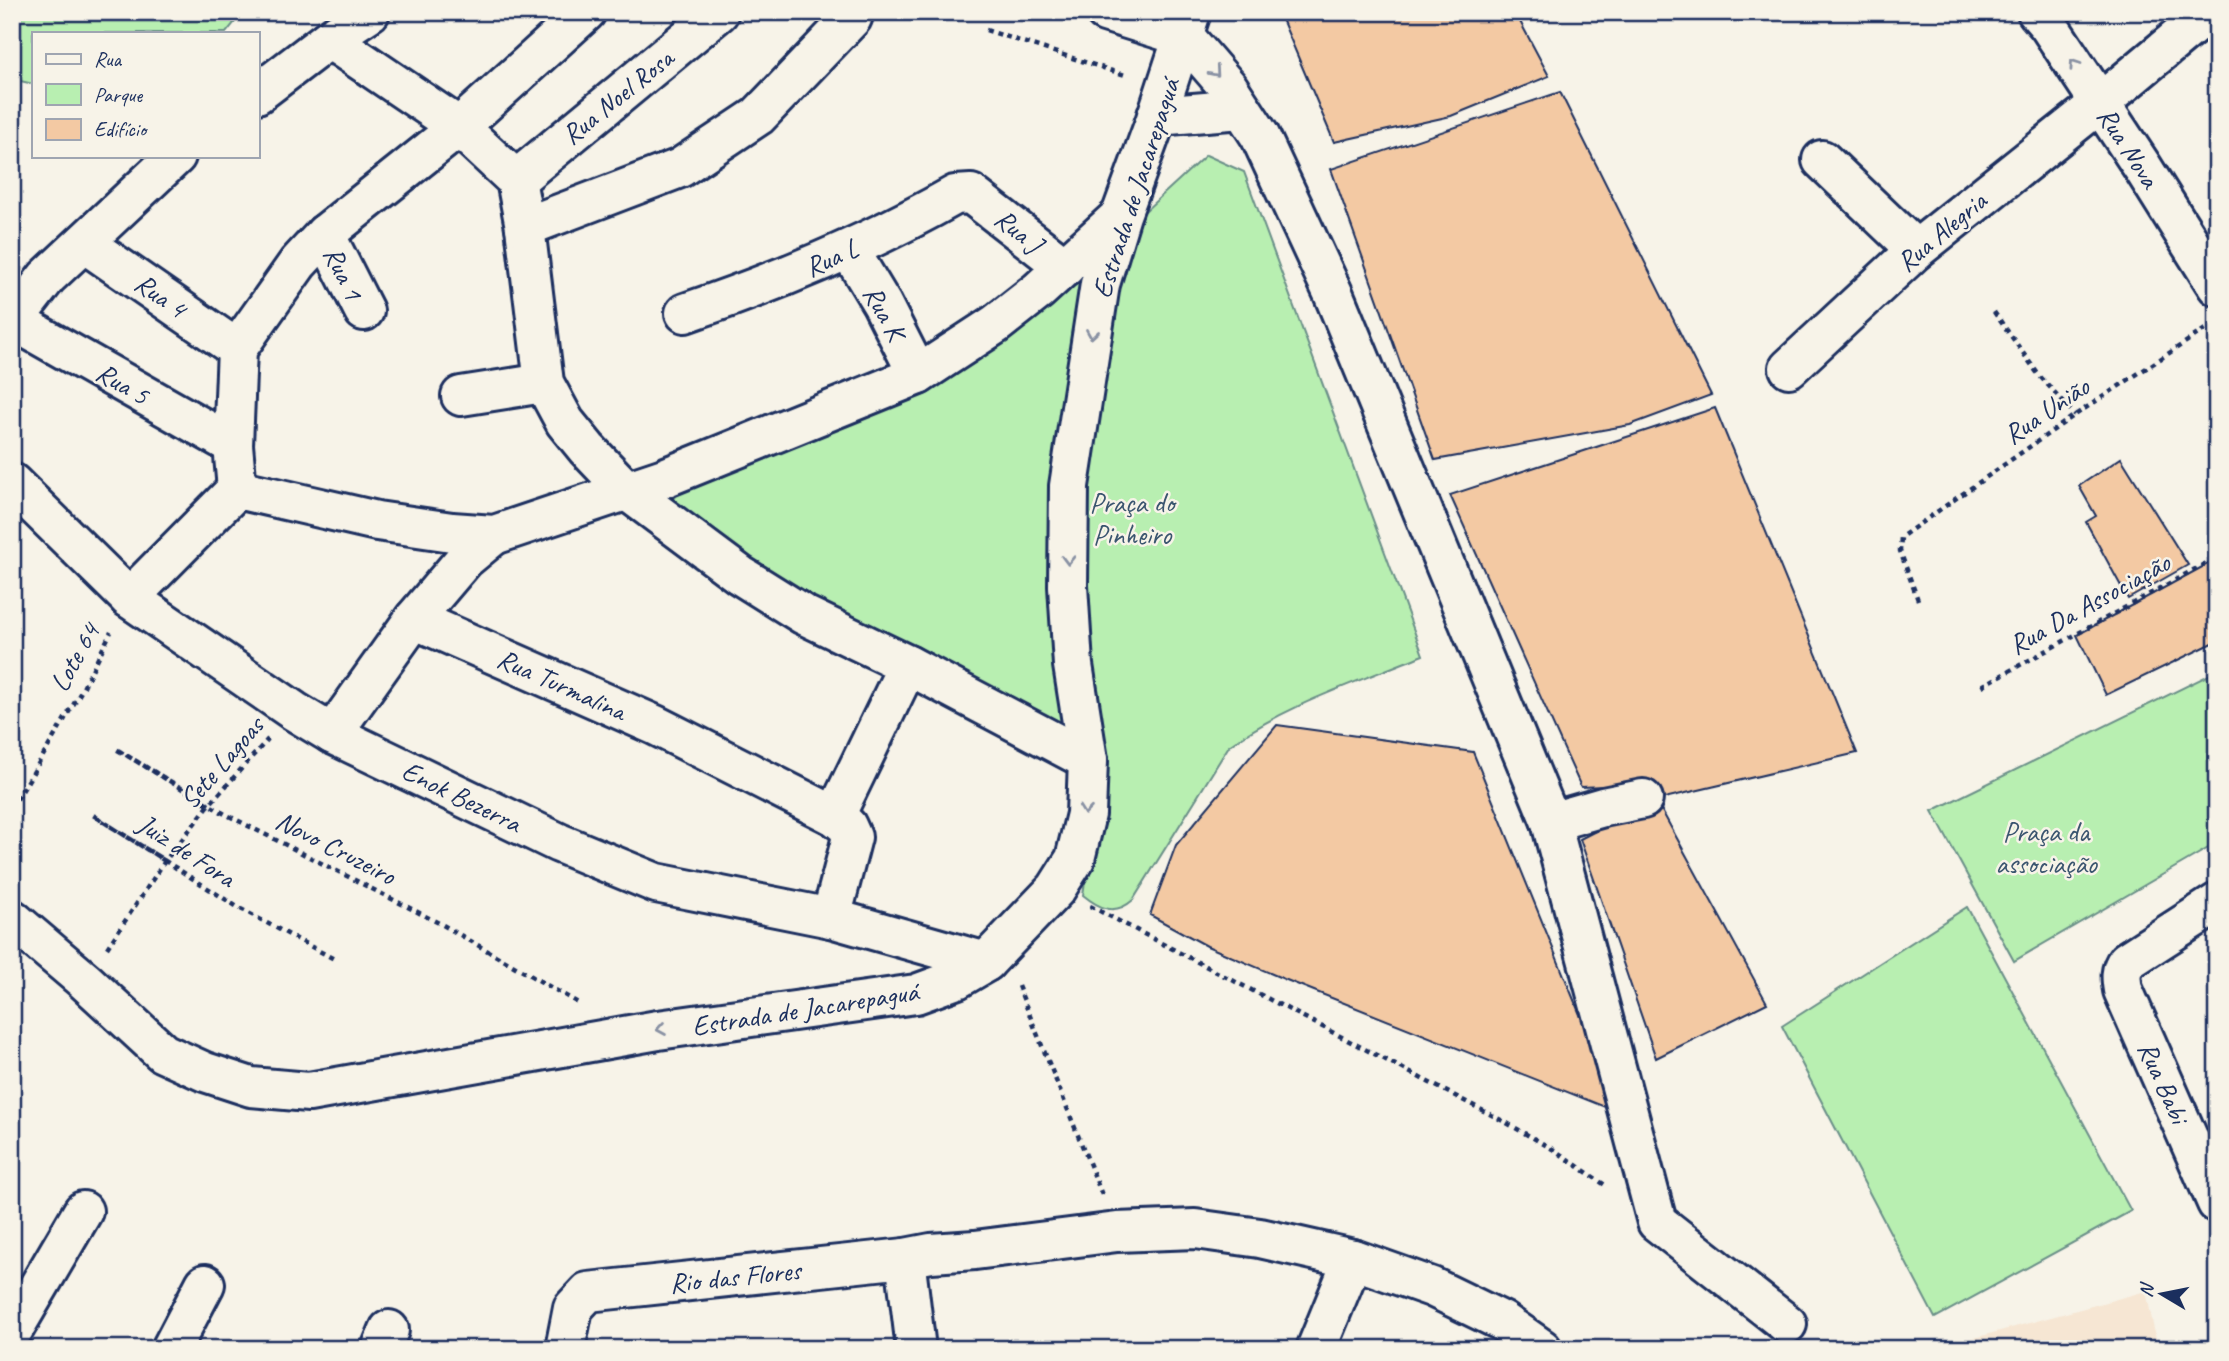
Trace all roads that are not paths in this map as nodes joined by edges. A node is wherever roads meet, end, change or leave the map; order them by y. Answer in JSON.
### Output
{"nodes":[{"id":1,"x":370,"y":12,"type":"edge"},
{"id":2,"x":586,"y":12,"type":"edge"},
{"id":3,"x":719,"y":12,"type":"edge"},
{"id":4,"x":1105,"y":12,"type":"edge"},
{"id":5,"x":2037,"y":12,"type":"edge"},
{"id":6,"x":2209,"y":12,"type":"edge"},
{"id":7,"x":849,"y":14,"type":"edge"},
{"id":8,"x":1188,"y":25,"type":"edge"},
{"id":9,"x":329,"y":39,"type":"junction"},
{"id":10,"x":259,"y":92,"type":"edge"},
{"id":11,"x":1161,"y":102,"type":"junction"},
{"id":12,"x":2100,"y":103,"type":"junction"},
{"id":13,"x":1242,"y":108,"type":"junction"},
{"id":14,"x":459,"y":127,"type":"junction"},
{"id":15,"x":174,"y":158,"type":"edge"},
{"id":16,"x":1822,"y":160,"type":"dead end"},
{"id":17,"x":516,"y":180,"type":"junction"},
{"id":18,"x":971,"y":194,"type":"joint"},
{"id":19,"x":1121,"y":215,"type":"junction"},
{"id":20,"x":525,"y":227,"type":"junction"},
{"id":21,"x":326,"y":234,"type":"junction"},
{"id":22,"x":84,"y":243,"type":"junction"},
{"id":23,"x":2206,"y":245,"type":"edge"},
{"id":24,"x":849,"y":250,"type":"junction"},
{"id":25,"x":1916,"y":250,"type":"junction"},
{"id":26,"x":1065,"y":267,"type":"junction"},
{"id":27,"x":2217,"y":286,"type":"edge"},
{"id":28,"x":364,"y":312,"type":"dead end"},
{"id":29,"x":685,"y":313,"type":"dead end"},
{"id":30,"x":13,"y":321,"type":"edge"},
{"id":31,"x":237,"y":349,"type":"junction"},
{"id":32,"x":1789,"y":368,"type":"dead end"},
{"id":33,"x":918,"y":374,"type":"junction"},
{"id":34,"x":544,"y":383,"type":"junction"},
{"id":35,"x":461,"y":396,"type":"dead end"},
{"id":36,"x":233,"y":444,"type":"junction"},
{"id":37,"x":12,"y":483,"type":"edge"},
{"id":38,"x":237,"y":489,"type":"junction"},
{"id":39,"x":626,"y":490,"type":"junction"},
{"id":40,"x":494,"y":535,"type":"junction"},
{"id":41,"x":129,"y":598,"type":"junction"},
{"id":42,"x":414,"y":619,"type":"junction"},
{"id":43,"x":908,"y":665,"type":"junction"},
{"id":44,"x":332,"y":734,"type":"junction"},
{"id":45,"x":1088,"y":760,"type":"junction"},
{"id":46,"x":1643,"y":799,"type":"dead end"},
{"id":47,"x":835,"y":816,"type":"junction"},
{"id":48,"x":1552,"y":822,"type":"junction"},
{"id":49,"x":2217,"y":903,"type":"edge"},
{"id":50,"x":831,"y":918,"type":"junction"},
{"id":51,"x":12,"y":919,"type":"edge"},
{"id":52,"x":994,"y":954,"type":"junction"},
{"id":53,"x":2217,"y":1203,"type":"edge"},
{"id":54,"x":83,"y":1211,"type":"dead end"},
{"id":55,"x":905,"y":1258,"type":"junction"},
{"id":56,"x":1353,"y":1259,"type":"junction"},
{"id":57,"x":205,"y":1284,"type":"dead end"},
{"id":58,"x":1787,"y":1324,"type":"dead end"},
{"id":59,"x":12,"y":1332,"type":"edge"},
{"id":60,"x":172,"y":1349,"type":"edge"},
{"id":61,"x":565,"y":1349,"type":"edge"},
{"id":62,"x":916,"y":1349,"type":"edge"},
{"id":63,"x":1316,"y":1349,"type":"edge"},
{"id":64,"x":1542,"y":1349,"type":"edge"}],
"edges":[{"from":1,"to":9,"type":"street"},
{"from":2,"to":14,"type":"street"},
{"from":3,"to":17,"type":"street","name":"Rua Noel Rosa"},
{"from":4,"to":8,"type":"street"},
{"from":12,"to":5,"type":"street","name":"Rua Nova","one_way":true},
{"from":6,"to":12,"type":"street","name":"Rua Alegria"},
{"from":7,"to":20,"type":"street"},
{"from":8,"to":11,"type":"street","name":"Estrada de Jacarepaguá"},
{"from":8,"to":13,"type":"street","one_way":true},
{"from":9,"to":10,"type":"street"},
{"from":9,"to":14,"type":"street"},
{"from":11,"to":13,"type":"street"},
{"from":11,"to":19,"type":"street","name":"Estrada de Jacarepaguá"},
{"from":12,"to":23,"type":"street","name":"Rua Nova"},
{"from":12,"to":25,"type":"street","name":"Rua Alegria"},
{"from":13,"to":48,"type":"street"},
{"from":14,"to":17,"type":"street"},
{"from":14,"to":21,"type":"street"},
{"from":15,"to":22,"type":"street"},
{"from":16,"to":25,"type":"street"},
{"from":17,"to":20,"type":"street"},
{"from":18,"to":24,"type":"street","name":"Rua L"},
{"from":18,"to":26,"type":"street","name":"Rua J"},
{"from":19,"to":26,"type":"street"},
{"from":19,"to":45,"type":"street","name":"Estrada de Jacarepaguá","one_way":true},
{"from":20,"to":34,"type":"street"},
{"from":21,"to":28,"type":"street","name":"Rua 1"},
{"from":21,"to":31,"type":"street"},
{"from":22,"to":30,"type":"street"},
{"from":22,"to":31,"type":"street","name":"Rua 4"},
{"from":23,"to":27,"type":"street","name":"Rua Nova"},
{"from":24,"to":29,"type":"street","name":"Rua L"},
{"from":24,"to":33,"type":"street","name":"Rua K"},
{"from":25,"to":32,"type":"street","name":"Rua Alegria"},
{"from":26,"to":33,"type":"street"},
{"from":30,"to":36,"type":"street","name":"Rua 5"},
{"from":31,"to":36,"type":"street"},
{"from":33,"to":39,"type":"street"},
{"from":34,"to":35,"type":"street"},
{"from":34,"to":39,"type":"street"},
{"from":36,"to":38,"type":"street"},
{"from":37,"to":41,"type":"street","name":"Enok Bezerra"},
{"from":38,"to":40,"type":"street"},
{"from":38,"to":41,"type":"street"},
{"from":39,"to":40,"type":"street"},
{"from":39,"to":43,"type":"street"},
{"from":40,"to":42,"type":"street"},
{"from":41,"to":44,"type":"street","name":"Enok Bezerra"},
{"from":42,"to":44,"type":"street"},
{"from":42,"to":47,"type":"street","name":"Rua Turmalina"},
{"from":43,"to":45,"type":"street"},
{"from":43,"to":47,"type":"street"},
{"from":44,"to":50,"type":"street","name":"Enok Bezerra"},
{"from":45,"to":52,"type":"street","name":"Estrada de Jacarepaguá","one_way":true},
{"from":46,"to":48,"type":"street"},
{"from":47,"to":50,"type":"street"},
{"from":48,"to":58,"type":"street"},
{"from":49,"to":53,"type":"street","name":"Rua Babi"},
{"from":50,"to":52,"type":"street","name":"Enok Bezerra"},
{"from":52,"to":51,"type":"street","name":"Estrada de Jacarepaguá","one_way":true},
{"from":54,"to":59,"type":"street"},
{"from":55,"to":56,"type":"street","name":"Rio das Flores"},
{"from":55,"to":61,"type":"street","name":"Rio das Flores"},
{"from":55,"to":62,"type":"street"},
{"from":56,"to":63,"type":"street"},
{"from":56,"to":64,"type":"street","name":"Rio das Flores"},
{"from":57,"to":60,"type":"street"}]}
